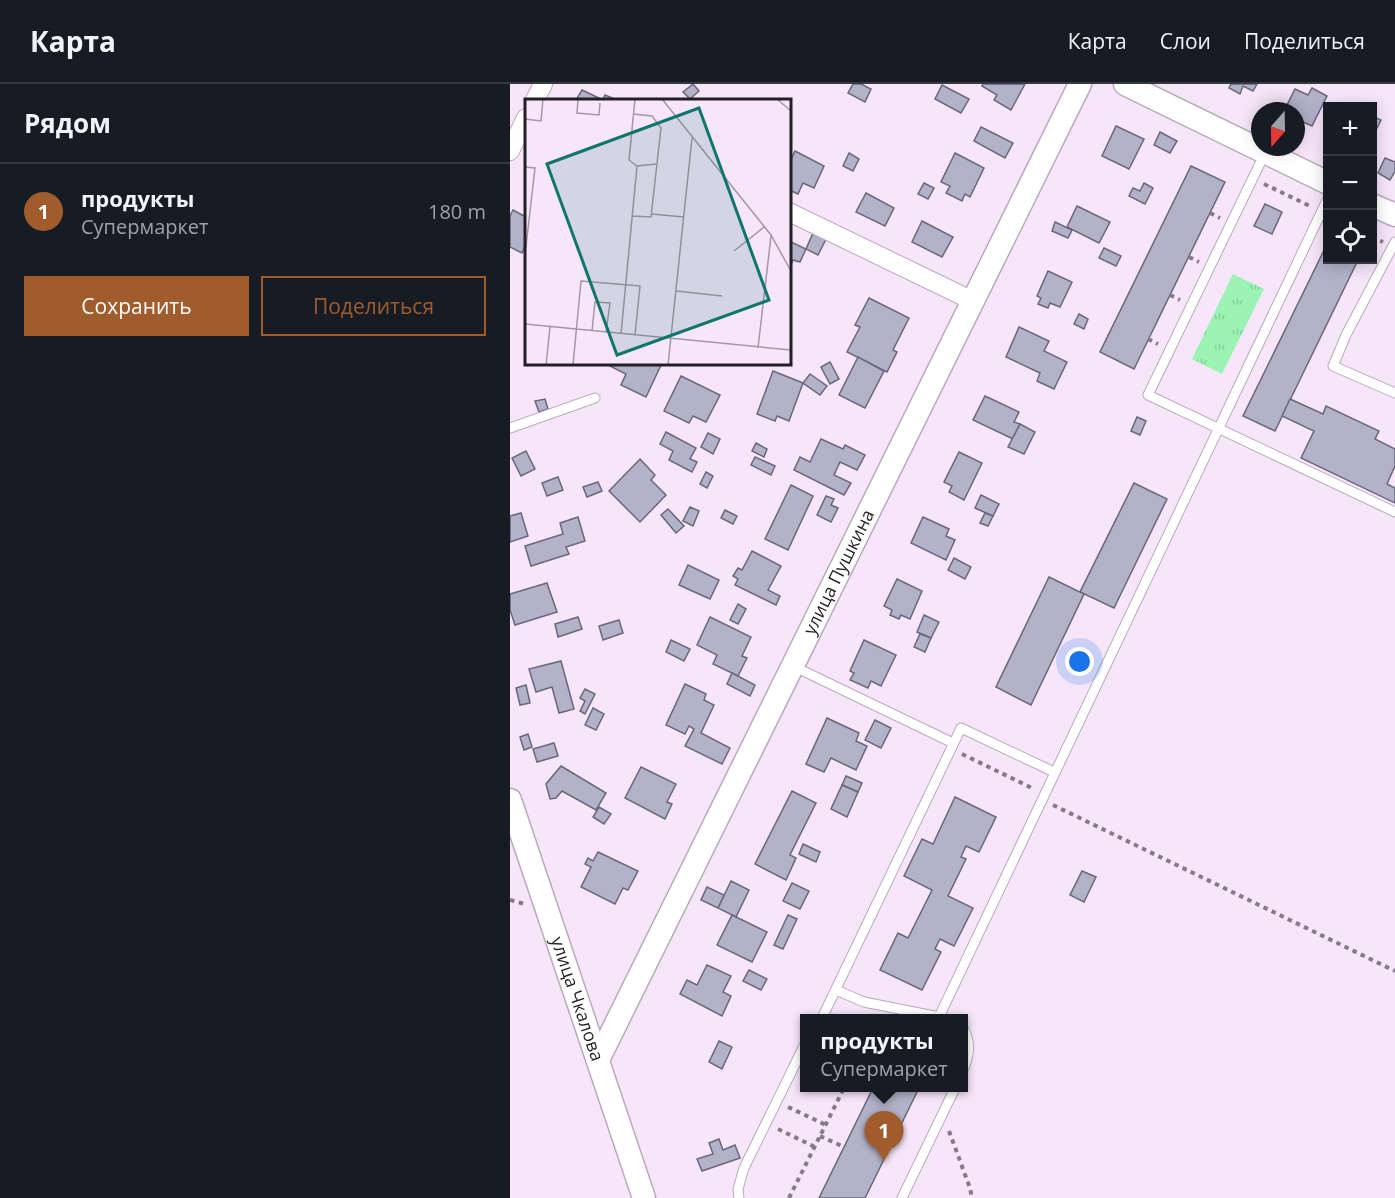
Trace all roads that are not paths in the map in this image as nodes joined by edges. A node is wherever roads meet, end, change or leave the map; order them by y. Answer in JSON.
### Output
{"nodes":[{"id":1,"x":543,"y":84,"type":"edge"},
{"id":2,"x":1080,"y":84,"type":"edge"},
{"id":3,"x":1125,"y":84,"type":"edge"},
{"id":4,"x":536,"y":99,"type":"edge"},
{"id":5,"x":525,"y":120,"type":"edge"},
{"id":6,"x":1251,"y":146,"type":"edge"},
{"id":7,"x":510,"y":151,"type":"edge"},
{"id":8,"x":1264,"y":156,"type":"edge"},
{"id":9,"x":1271,"y":156,"type":"edge"},
{"id":10,"x":1323,"y":181,"type":"edge"},
{"id":11,"x":1377,"y":207,"type":"edge"},
{"id":12,"x":1323,"y":208,"type":"edge"},
{"id":13,"x":790,"y":212,"type":"edge"},
{"id":14,"x":1395,"y":215,"type":"edge"},
{"id":15,"x":1395,"y":242,"type":"edge"},
{"id":16,"x":973,"y":301,"type":"junction"},
{"id":17,"x":1395,"y":393,"type":"edge"},
{"id":18,"x":595,"y":398,"type":"dead end"},
{"id":19,"x":510,"y":428,"type":"edge"},
{"id":20,"x":1218,"y":429,"type":"junction"},
{"id":21,"x":1395,"y":512,"type":"edge"},
{"id":22,"x":792,"y":666,"type":"junction"},
{"id":23,"x":952,"y":746,"type":"junction"},
{"id":24,"x":1054,"y":772,"type":"junction"},
{"id":25,"x":510,"y":800,"type":"edge"},
{"id":26,"x":836,"y":990,"type":"junction"},
{"id":27,"x":824,"y":1014,"type":"edge"},
{"id":28,"x":922,"y":1014,"type":"edge"},
{"id":29,"x":943,"y":1014,"type":"edge"},
{"id":30,"x":968,"y":1038,"type":"edge"},
{"id":31,"x":800,"y":1054,"type":"edge"},
{"id":32,"x":968,"y":1054,"type":"edge"},
{"id":33,"x":598,"y":1060,"type":"junction"},
{"id":34,"x":953,"y":1092,"type":"edge"},
{"id":35,"x":645,"y":1198,"type":"edge"},
{"id":36,"x":739,"y":1198,"type":"edge"},
{"id":37,"x":902,"y":1198,"type":"edge"}],
"edges":[{"from":1,"to":4,"type":"street"},
{"from":2,"to":16,"type":"street","name":"улица Пушкина"},
{"from":3,"to":6,"type":"street"},
{"from":5,"to":7,"type":"street"},
{"from":8,"to":20,"type":"lane"},
{"from":9,"to":10,"type":"street"},
{"from":11,"to":14,"type":"street"},
{"from":12,"to":20,"type":"lane"},
{"from":13,"to":16,"type":"street"},
{"from":15,"to":17,"type":"lane"},
{"from":16,"to":22,"type":"street","name":"улица Пушкина"},
{"from":18,"to":19,"type":"lane"},
{"from":20,"to":21,"type":"lane"},
{"from":20,"to":24,"type":"lane"},
{"from":22,"to":23,"type":"lane"},
{"from":22,"to":33,"type":"street","name":"улица Пушкина"},
{"from":23,"to":24,"type":"lane"},
{"from":23,"to":26,"type":"lane"},
{"from":24,"to":29,"type":"lane"},
{"from":25,"to":33,"type":"street","name":"улица Чкалова"},
{"from":26,"to":27,"type":"lane"},
{"from":26,"to":28,"type":"lane"},
{"from":30,"to":32,"type":"lane"},
{"from":31,"to":36,"type":"lane"},
{"from":33,"to":35,"type":"street","name":"улица Чкалова"},
{"from":34,"to":37,"type":"lane"}]}
